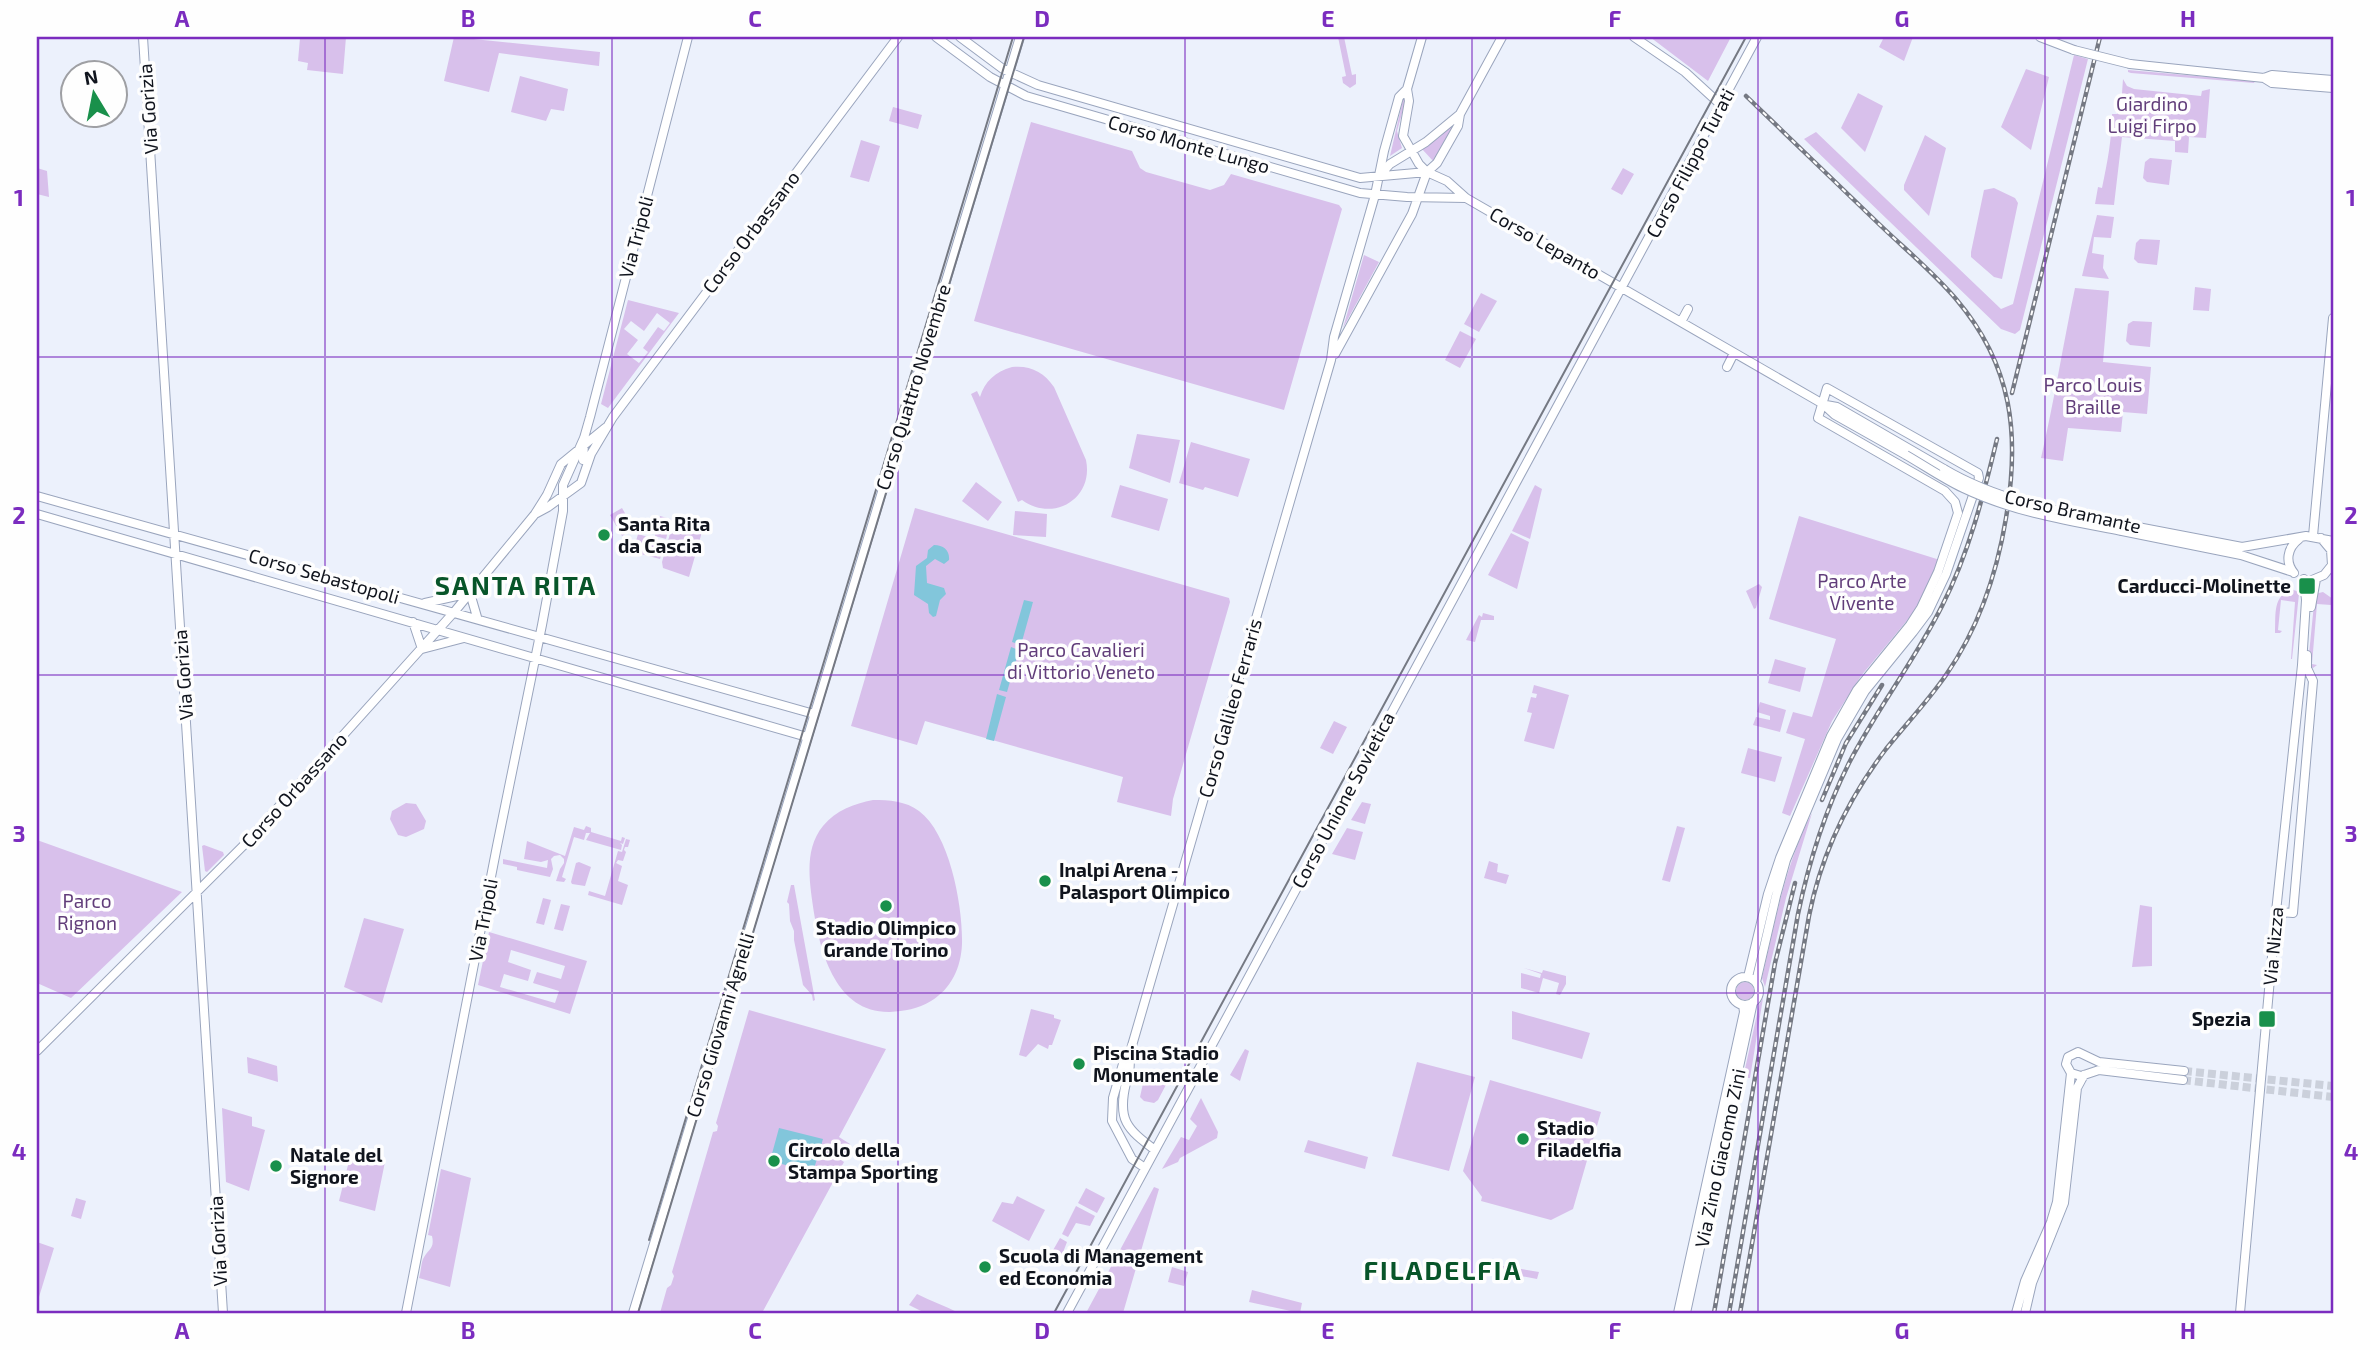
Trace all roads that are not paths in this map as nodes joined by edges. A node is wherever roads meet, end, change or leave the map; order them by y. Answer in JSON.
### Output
{"nodes":[{"id":1,"x":143,"y":37,"type":"edge"},
{"id":2,"x":688,"y":37,"type":"edge"},
{"id":3,"x":898,"y":37,"type":"edge"},
{"id":4,"x":936,"y":37,"type":"edge"},
{"id":5,"x":960,"y":37,"type":"edge"},
{"id":6,"x":1020,"y":37,"type":"edge"},
{"id":7,"x":1422,"y":37,"type":"edge"},
{"id":8,"x":1502,"y":37,"type":"edge"},
{"id":9,"x":1634,"y":37,"type":"edge"},
{"id":10,"x":1757,"y":37,"type":"edge"},
{"id":11,"x":2040,"y":37,"type":"edge"},
{"id":12,"x":1009,"y":72,"type":"junction"},
{"id":13,"x":2264,"y":78,"type":"junction"},
{"id":14,"x":2333,"y":80,"type":"edge"},
{"id":15,"x":1005,"y":86,"type":"junction"},
{"id":16,"x":2333,"y":88,"type":"edge"},
{"id":17,"x":1407,"y":89,"type":"junction"},
{"id":18,"x":1721,"y":105,"type":"junction"},
{"id":19,"x":1460,"y":114,"type":"junction"},
{"id":20,"x":1411,"y":151,"type":"junction"},
{"id":21,"x":1427,"y":172,"type":"junction"},
{"id":22,"x":1378,"y":177,"type":"junction"},
{"id":23,"x":1375,"y":195,"type":"junction"},
{"id":24,"x":1419,"y":198,"type":"junction"},
{"id":25,"x":1466,"y":198,"type":"junction"},
{"id":26,"x":1623,"y":288,"type":"junction"},
{"id":27,"x":1688,"y":309,"type":"dead end"},
{"id":28,"x":2333,"y":318,"type":"edge"},
{"id":29,"x":1681,"y":322,"type":"junction"},
{"id":30,"x":1734,"y":353,"type":"junction"},
{"id":31,"x":1331,"y":360,"type":"junction"},
{"id":32,"x":1727,"y":367,"type":"dead end"},
{"id":33,"x":1823,"y":404,"type":"junction"},
{"id":34,"x":605,"y":428,"type":"junction"},
{"id":35,"x":583,"y":453,"type":"junction"},
{"id":36,"x":37,"y":496,"type":"edge"},
{"id":37,"x":562,"y":497,"type":"junction"},
{"id":38,"x":1972,"y":501,"type":"junction"},
{"id":39,"x":1955,"y":502,"type":"junction"},
{"id":40,"x":37,"y":514,"type":"edge"},
{"id":41,"x":535,"y":514,"type":"junction"},
{"id":42,"x":2122,"y":528,"type":"junction"},
{"id":43,"x":174,"y":534,"type":"junction"},
{"id":44,"x":2301,"y":537,"type":"junction"},
{"id":45,"x":2316,"y":537,"type":"junction"},
{"id":46,"x":2333,"y":541,"type":"edge"},
{"id":47,"x":176,"y":554,"type":"junction"},
{"id":48,"x":2293,"y":572,"type":"junction"},
{"id":49,"x":2333,"y":574,"type":"edge"},
{"id":50,"x":2304,"y":579,"type":"junction"},
{"id":51,"x":2316,"y":579,"type":"junction"},
{"id":52,"x":470,"y":593,"type":"junction"},
{"id":53,"x":424,"y":604,"type":"junction"},
{"id":54,"x":455,"y":611,"type":"junction"},
{"id":55,"x":477,"y":617,"type":"junction"},
{"id":56,"x":413,"y":622,"type":"junction"},
{"id":57,"x":439,"y":630,"type":"junction"},
{"id":58,"x":540,"y":635,"type":"junction"},
{"id":59,"x":467,"y":638,"type":"junction"},
{"id":60,"x":422,"y":649,"type":"junction"},
{"id":61,"x":535,"y":657,"type":"junction"},
{"id":62,"x":814,"y":713,"type":"junction"},
{"id":63,"x":807,"y":737,"type":"junction"},
{"id":64,"x":197,"y":893,"type":"junction"},
{"id":65,"x":2276,"y":912,"type":"junction"},
{"id":66,"x":1752,"y":980,"type":"junction"},
{"id":67,"x":1753,"y":1002,"type":"junction"},
{"id":68,"x":1743,"y":1005,"type":"junction"},
{"id":69,"x":37,"y":1052,"type":"edge"},
{"id":70,"x":1129,"y":1055,"type":"junction"},
{"id":71,"x":2099,"y":1066,"type":"junction"},
{"id":72,"x":2071,"y":1073,"type":"junction"},
{"id":73,"x":2084,"y":1075,"type":"junction"},
{"id":74,"x":2183,"y":1075,"type":"tunnel mouth"},
{"id":75,"x":1155,"y":1150,"type":"junction"},
{"id":76,"x":1145,"y":1168,"type":"junction"},
{"id":77,"x":223,"y":1313,"type":"edge"},
{"id":78,"x":406,"y":1313,"type":"edge"},
{"id":79,"x":633,"y":1313,"type":"edge"},
{"id":80,"x":1066,"y":1313,"type":"edge"},
{"id":81,"x":1678,"y":1313,"type":"edge"},
{"id":82,"x":1686,"y":1313,"type":"edge"},
{"id":83,"x":2016,"y":1313,"type":"edge"},
{"id":84,"x":2025,"y":1313,"type":"edge"},
{"id":85,"x":2240,"y":1313,"type":"edge"}],
"edges":[{"from":1,"to":43,"type":"street","name":"Via Gorizia"},
{"from":2,"to":35,"type":"street","name":"Via Tripoli"},
{"from":3,"to":34,"type":"street","name":"Corso Orbassano"},
{"from":4,"to":15,"type":"street","name":"Corso Monte Lungo"},
{"from":5,"to":12,"type":"street","name":"Corso Monte Lungo"},
{"from":6,"to":12,"type":"street","name":"Corso Quattro Novembre"},
{"from":7,"to":17,"type":"street"},
{"from":8,"to":19,"type":"street"},
{"from":9,"to":18,"type":"street"},
{"from":10,"to":18,"type":"street","name":"Corso Filippo Turati"},
{"from":11,"to":13,"type":"street","bridge":true},
{"from":12,"to":15,"type":"street","name":"Corso Quattro Novembre"},
{"from":12,"to":22,"type":"street","name":"Corso Monte Lungo"},
{"from":13,"to":14,"type":"street"},
{"from":13,"to":16,"type":"street"},
{"from":15,"to":23,"type":"street","name":"Corso Monte Lungo"},
{"from":15,"to":62,"type":"street","name":"Corso Quattro Novembre"},
{"from":17,"to":20,"type":"street"},
{"from":17,"to":22,"type":"street","name":"Corso Galileo Ferraris"},
{"from":18,"to":26,"type":"street","name":"Corso Filippo Turati"},
{"from":19,"to":20,"type":"street"},
{"from":19,"to":21,"type":"street"},
{"from":20,"to":21,"type":"street"},
{"from":20,"to":22,"type":"street"},
{"from":21,"to":22,"type":"street","name":"Corso Monte Lungo"},
{"from":21,"to":24,"type":"street","name":"Corso Galileo Ferraris"},
{"from":21,"to":25,"type":"street","name":"Corso Lepanto"},
{"from":22,"to":23,"type":"street","name":"Corso Galileo Ferraris"},
{"from":23,"to":24,"type":"street","name":"Corso Monte Lungo"},
{"from":23,"to":31,"type":"street","name":"Corso Galileo Ferraris"},
{"from":24,"to":25,"type":"street","name":"Corso Lepanto"},
{"from":24,"to":31,"type":"street","name":"Corso Galileo Ferraris"},
{"from":25,"to":26,"type":"street","name":"Corso Lepanto"},
{"from":26,"to":29,"type":"street","name":"Corso Bramante"},
{"from":26,"to":75,"type":"street","name":"Corso Unione Sovietica"},
{"from":27,"to":29,"type":"street"},
{"from":28,"to":45,"type":"street"},
{"from":29,"to":30,"type":"street","name":"Corso Bramante"},
{"from":30,"to":32,"type":"street"},
{"from":30,"to":33,"type":"street","name":"Corso Bramante"},
{"from":31,"to":70,"type":"street","name":"Corso Galileo Ferraris"},
{"from":33,"to":38,"type":"street"},
{"from":33,"to":39,"type":"street"},
{"from":33,"to":42,"type":"street","name":"Corso Bramante","bridge":true},
{"from":34,"to":35,"type":"street"},
{"from":34,"to":35,"type":"street"},
{"from":35,"to":37,"type":"street","name":"Via Tripoli"},
{"from":35,"to":37,"type":"street"},
{"from":35,"to":41,"type":"street"},
{"from":36,"to":43,"type":"street","name":"Corso Sebastopoli"},
{"from":37,"to":41,"type":"street"},
{"from":37,"to":58,"type":"street","name":"Via Tripoli"},
{"from":38,"to":39,"type":"street"},
{"from":38,"to":66,"type":"street"},
{"from":39,"to":66,"type":"street"},
{"from":40,"to":47,"type":"street","name":"Corso Sebastopoli"},
{"from":41,"to":52,"type":"street","name":"Corso Orbassano"},
{"from":42,"to":44,"type":"street","name":"Corso Bramante"},
{"from":42,"to":48,"type":"street","name":"Corso Bramante"},
{"from":43,"to":47,"type":"street","name":"Via Gorizia"},
{"from":43,"to":53,"type":"street","name":"Corso Sebastopoli"},
{"from":44,"to":45,"type":"street"},
{"from":44,"to":48,"type":"street"},
{"from":45,"to":46,"type":"street"},
{"from":45,"to":51,"type":"street"},
{"from":47,"to":56,"type":"street","name":"Corso Sebastopoli"},
{"from":47,"to":64,"type":"street","name":"Via Gorizia"},
{"from":48,"to":50,"type":"street"},
{"from":49,"to":51,"type":"street"},
{"from":50,"to":51,"type":"street"},
{"from":50,"to":65,"type":"street","name":"Via Nizza"},
{"from":51,"to":65,"type":"street","name":"Via Nizza"},
{"from":52,"to":53,"type":"street"},
{"from":52,"to":54,"type":"street","name":"Corso Orbassano"},
{"from":52,"to":55,"type":"street"},
{"from":53,"to":54,"type":"street","name":"Corso Sebastopoli"},
{"from":54,"to":55,"type":"street","name":"Corso Sebastopoli"},
{"from":54,"to":57,"type":"street","name":"Corso Orbassano"},
{"from":55,"to":58,"type":"street","name":"Corso Sebastopoli"},
{"from":56,"to":57,"type":"street","name":"Corso Sebastopoli"},
{"from":56,"to":60,"type":"street"},
{"from":57,"to":59,"type":"street","name":"Corso Sebastopoli"},
{"from":57,"to":60,"type":"street","name":"Corso Orbassano"},
{"from":58,"to":61,"type":"street","name":"Via Tripoli"},
{"from":58,"to":62,"type":"street","name":"Corso Sebastopoli"},
{"from":59,"to":60,"type":"street"},
{"from":59,"to":61,"type":"street","name":"Corso Sebastopoli"},
{"from":60,"to":64,"type":"street","name":"Corso Orbassano"},
{"from":61,"to":63,"type":"street","name":"Corso Sebastopoli"},
{"from":61,"to":78,"type":"street","name":"Via Tripoli"},
{"from":62,"to":63,"type":"street","name":"Corso Quattro Novembre"},
{"from":63,"to":79,"type":"street","name":"Corso Giovanni Agnelli"},
{"from":64,"to":69,"type":"street","name":"Corso Orbassano"},
{"from":64,"to":77,"type":"street","name":"Via Gorizia"},
{"from":65,"to":85,"type":"street","name":"Via Nizza"},
{"from":66,"to":67,"type":"street"},
{"from":66,"to":68,"type":"street"},
{"from":67,"to":68,"type":"street"},
{"from":67,"to":82,"type":"street","name":"Via Zino Giacomo Zini"},
{"from":68,"to":81,"type":"street","name":"Via Zino Giacomo Zini"},
{"from":70,"to":75,"type":"street"},
{"from":70,"to":76,"type":"street"},
{"from":71,"to":72,"type":"street"},
{"from":71,"to":73,"type":"street"},
{"from":71,"to":74,"type":"street"},
{"from":72,"to":73,"type":"street"},
{"from":72,"to":83,"type":"street"},
{"from":73,"to":84,"type":"street"},
{"from":75,"to":76,"type":"street","name":"Corso Unione Sovietica"},
{"from":76,"to":80,"type":"street","name":"Corso Unione Sovietica"}]}
